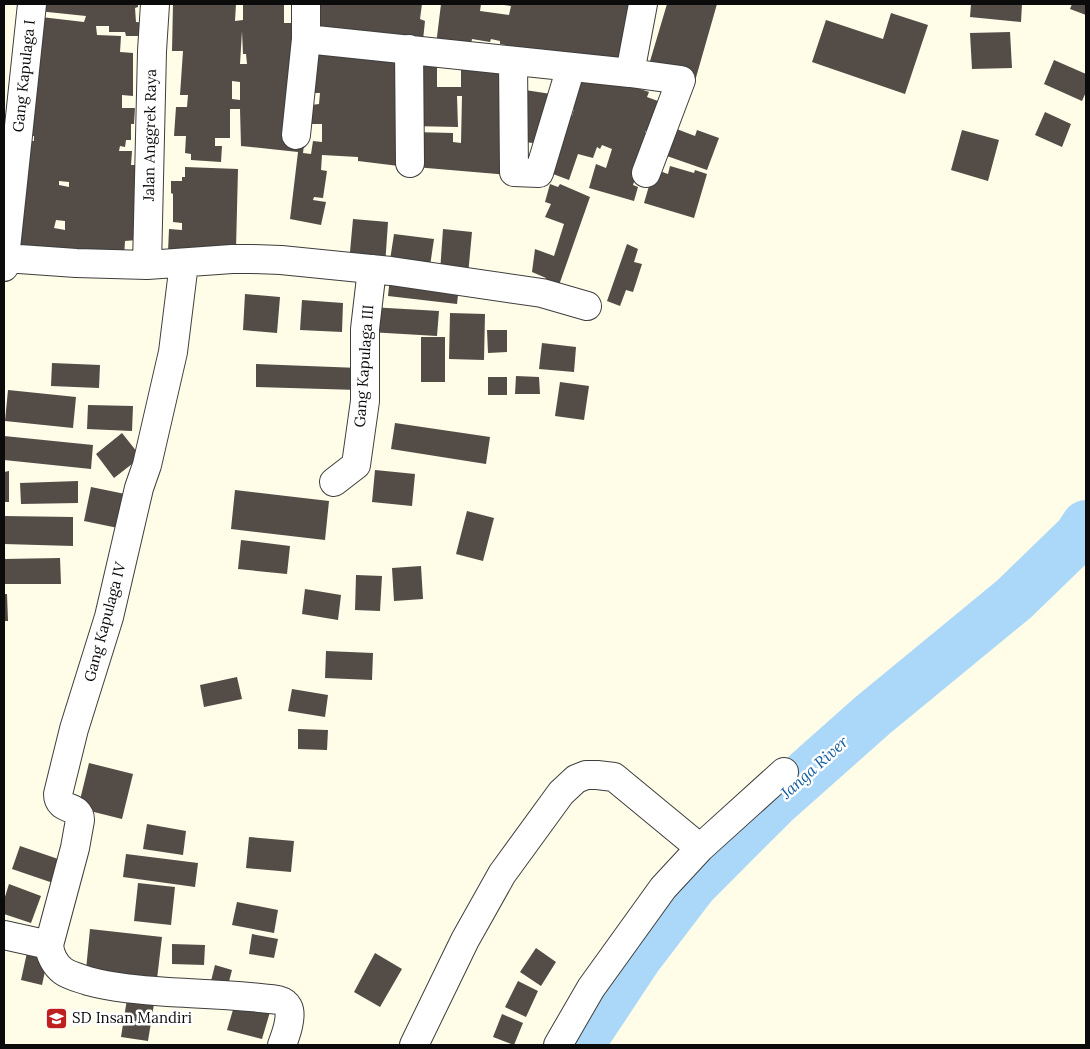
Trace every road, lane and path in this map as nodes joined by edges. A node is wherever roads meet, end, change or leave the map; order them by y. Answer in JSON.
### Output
{"nodes":[{"id":1,"x":32,"y":4,"type":"edge"},
{"id":2,"x":155,"y":4,"type":"edge"},
{"id":3,"x":306,"y":4,"type":"edge"},
{"id":4,"x":643,"y":4,"type":"edge"},
{"id":5,"x":306,"y":39,"type":"junction"},
{"id":6,"x":409,"y":49,"type":"junction"},
{"id":7,"x":513,"y":61,"type":"junction"},
{"id":8,"x":571,"y":67,"type":"junction"},
{"id":9,"x":630,"y":72,"type":"junction"},
{"id":10,"x":296,"y":135,"type":"dead end"},
{"id":11,"x":410,"y":164,"type":"dead end"},
{"id":12,"x":646,"y":173,"type":"dead end"},
{"id":13,"x":4,"y":262,"type":"edge"},
{"id":14,"x":184,"y":263,"type":"junction"},
{"id":15,"x":147,"y":266,"type":"junction"},
{"id":16,"x":372,"y":269,"type":"junction"},
{"id":17,"x":587,"y":306,"type":"dead end"},
{"id":18,"x":334,"y":482,"type":"dead end"},
{"id":19,"x":784,"y":772,"type":"dead end"},
{"id":20,"x":700,"y":848,"type":"junction"},
{"id":21,"x":4,"y":935,"type":"edge"},
{"id":22,"x":53,"y":955,"type":"junction"},
{"id":23,"x":282,"y":1045,"type":"edge"},
{"id":24,"x":414,"y":1045,"type":"edge"},
{"id":25,"x":558,"y":1045,"type":"edge"}],
"edges":[{"from":1,"to":13,"type":"street","name":"Gang Kapulaga I"},
{"from":2,"to":15,"type":"street","name":"Jalan Anggrek Raya"},
{"from":3,"to":5,"type":"street"},
{"from":4,"to":9,"type":"street"},
{"from":5,"to":6,"type":"street"},
{"from":5,"to":10,"type":"street"},
{"from":6,"to":7,"type":"street"},
{"from":6,"to":11,"type":"street"},
{"from":7,"to":8,"type":"street"},
{"from":7,"to":8,"type":"street"},
{"from":8,"to":9,"type":"street"},
{"from":9,"to":12,"type":"street"},
{"from":13,"to":15,"type":"street"},
{"from":14,"to":15,"type":"street"},
{"from":14,"to":16,"type":"street"},
{"from":14,"to":22,"type":"street","name":"Gang Kapulaga IV"},
{"from":16,"to":17,"type":"street"},
{"from":16,"to":18,"type":"street","name":"Gang Kapulaga III"},
{"from":19,"to":20,"type":"street"},
{"from":20,"to":24,"type":"street"},
{"from":20,"to":25,"type":"street"},
{"from":21,"to":22,"type":"street"},
{"from":22,"to":23,"type":"street"}]}
